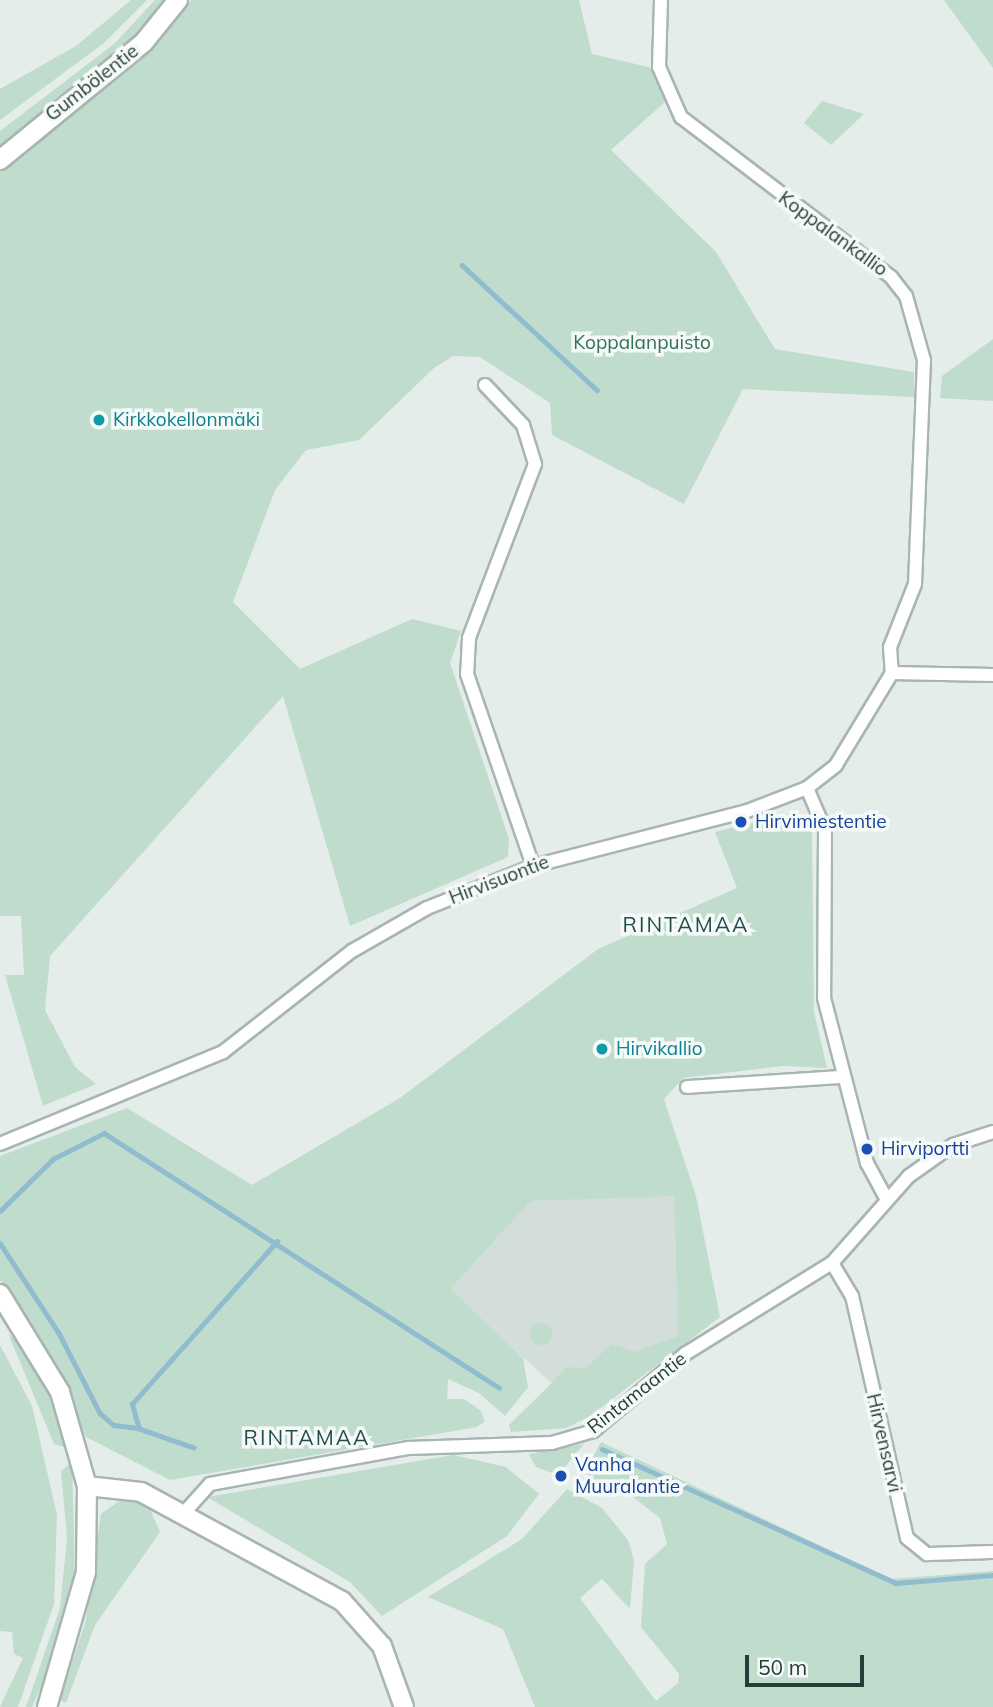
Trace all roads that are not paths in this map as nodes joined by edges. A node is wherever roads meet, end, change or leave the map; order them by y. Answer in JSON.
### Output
{"nodes":[{"id":1,"x":178,"y":0,"type":"edge"},
{"id":2,"x":661,"y":0,"type":"edge"},
{"id":3,"x":0,"y":160,"type":"edge"},
{"id":4,"x":485,"y":385,"type":"dead end"},
{"id":5,"x":892,"y":673,"type":"junction"},
{"id":6,"x":993,"y":675,"type":"edge"},
{"id":7,"x":807,"y":788,"type":"junction"},
{"id":8,"x":533,"y":866,"type":"junction"},
{"id":9,"x":842,"y":1077,"type":"junction"},
{"id":10,"x":687,"y":1087,"type":"dead end"},
{"id":11,"x":993,"y":1132,"type":"edge"},
{"id":12,"x":0,"y":1144,"type":"edge"},
{"id":13,"x":887,"y":1200,"type":"junction"},
{"id":14,"x":832,"y":1263,"type":"junction"},
{"id":15,"x":0,"y":1294,"type":"edge"},
{"id":16,"x":86,"y":1486,"type":"junction"},
{"id":17,"x":183,"y":1514,"type":"junction"},
{"id":18,"x":993,"y":1552,"type":"edge"},
{"id":19,"x":47,"y":1707,"type":"edge"},
{"id":20,"x":404,"y":1707,"type":"edge"}],
"edges":[{"from":1,"to":3,"type":"main road","name":"Gumbölentie"},
{"from":2,"to":5,"type":"street","name":"Koppalankallio"},
{"from":4,"to":8,"type":"street"},
{"from":5,"to":6,"type":"street"},
{"from":5,"to":7,"type":"street","name":"Hirvisuontie"},
{"from":7,"to":8,"type":"street","name":"Hirvisuontie"},
{"from":7,"to":9,"type":"street"},
{"from":8,"to":12,"type":"street","name":"Hirvisuontie"},
{"from":9,"to":10,"type":"street"},
{"from":9,"to":13,"type":"street"},
{"from":11,"to":13,"type":"street","name":"Rintamaantie"},
{"from":13,"to":14,"type":"street","name":"Rintamaantie"},
{"from":14,"to":17,"type":"street","name":"Rintamaantie"},
{"from":14,"to":18,"type":"street","name":"Hirvensarvi"},
{"from":15,"to":16,"type":"main road"},
{"from":16,"to":17,"type":"main road"},
{"from":16,"to":19,"type":"main road"},
{"from":17,"to":20,"type":"main road"}]}
